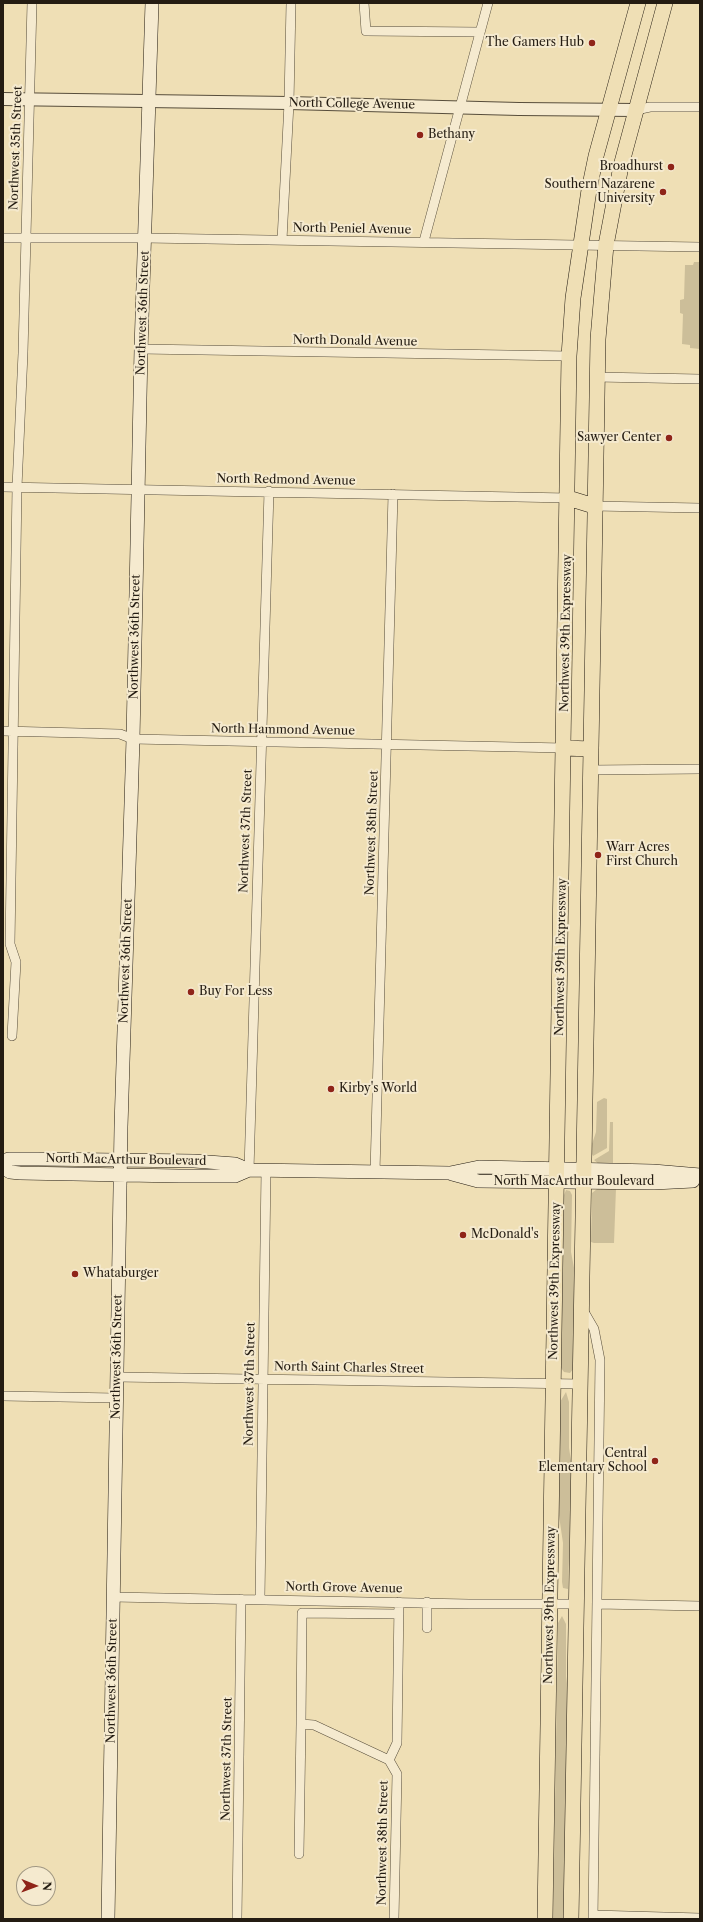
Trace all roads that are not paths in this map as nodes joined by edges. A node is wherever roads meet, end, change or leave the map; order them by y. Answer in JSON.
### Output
{"nodes":[{"id":1,"x":32,"y":3,"type":"edge"},
{"id":2,"x":152,"y":3,"type":"edge"},
{"id":3,"x":291,"y":3,"type":"edge"},
{"id":4,"x":364,"y":3,"type":"edge"},
{"id":5,"x":488,"y":3,"type":"edge"},
{"id":6,"x":638,"y":3,"type":"edge"},
{"id":7,"x":665,"y":3,"type":"edge"},
{"id":8,"x":480,"y":32,"type":"junction"},
{"id":9,"x":3,"y":99,"type":"edge"},
{"id":10,"x":31,"y":99,"type":"junction"},
{"id":11,"x":149,"y":101,"type":"junction"},
{"id":12,"x":289,"y":103,"type":"junction"},
{"id":13,"x":460,"y":106,"type":"junction"},
{"id":14,"x":700,"y":107,"type":"edge"},
{"id":15,"x":609,"y":110,"type":"junction"},
{"id":16,"x":636,"y":110,"type":"junction"},
{"id":17,"x":3,"y":238,"type":"edge"},
{"id":18,"x":145,"y":238,"type":"junction"},
{"id":19,"x":25,"y":239,"type":"junction"},
{"id":20,"x":282,"y":240,"type":"junction"},
{"id":21,"x":424,"y":241,"type":"junction"},
{"id":22,"x":580,"y":244,"type":"junction"},
{"id":23,"x":606,"y":245,"type":"junction"},
{"id":24,"x":700,"y":247,"type":"edge"},
{"id":25,"x":141,"y":349,"type":"junction"},
{"id":26,"x":569,"y":356,"type":"junction"},
{"id":27,"x":596,"y":377,"type":"junction"},
{"id":28,"x":700,"y":379,"type":"edge"},
{"id":29,"x":3,"y":487,"type":"edge"},
{"id":30,"x":17,"y":487,"type":"junction"},
{"id":31,"x":138,"y":489,"type":"junction"},
{"id":32,"x":270,"y":492,"type":"junction"},
{"id":33,"x":393,"y":494,"type":"junction"},
{"id":34,"x":568,"y":498,"type":"junction"},
{"id":35,"x":594,"y":506,"type":"junction"},
{"id":36,"x":700,"y":508,"type":"edge"},
{"id":37,"x":566,"y":631,"type":"junction"},
{"id":38,"x":592,"y":632,"type":"junction"},
{"id":39,"x":3,"y":731,"type":"edge"},
{"id":40,"x":13,"y":732,"type":"junction"},
{"id":41,"x":133,"y":739,"type":"junction"},
{"id":42,"x":261,"y":742,"type":"junction"},
{"id":43,"x":386,"y":744,"type":"junction"},
{"id":44,"x":564,"y":748,"type":"junction"},
{"id":45,"x":590,"y":749,"type":"junction"},
{"id":46,"x":564,"y":769,"type":"junction"},
{"id":47,"x":700,"y":769,"type":"edge"},
{"id":48,"x":590,"y":770,"type":"junction"},
{"id":49,"x":12,"y":1036,"type":"dead end"},
{"id":50,"x":120,"y":1160,"type":"junction"},
{"id":51,"x":3,"y":1161,"type":"edge"},
{"id":52,"x":3,"y":1168,"type":"edge"},
{"id":53,"x":248,"y":1170,"type":"junction"},
{"id":54,"x":266,"y":1171,"type":"junction"},
{"id":55,"x":375,"y":1172,"type":"junction"},
{"id":56,"x":700,"y":1175,"type":"edge"},
{"id":57,"x":120,"y":1176,"type":"junction"},
{"id":58,"x":557,"y":1176,"type":"junction"},
{"id":59,"x":583,"y":1176,"type":"junction"},
{"id":60,"x":700,"y":1181,"type":"edge"},
{"id":61,"x":582,"y":1307,"type":"junction"},
{"id":62,"x":116,"y":1377,"type":"junction"},
{"id":63,"x":262,"y":1378,"type":"junction"},
{"id":64,"x":554,"y":1382,"type":"junction"},
{"id":65,"x":581,"y":1384,"type":"junction"},
{"id":66,"x":3,"y":1396,"type":"edge"},
{"id":67,"x":116,"y":1398,"type":"junction"},
{"id":68,"x":113,"y":1597,"type":"junction"},
{"id":69,"x":260,"y":1598,"type":"junction"},
{"id":70,"x":241,"y":1599,"type":"junction"},
{"id":71,"x":303,"y":1599,"type":"junction"},
{"id":72,"x":399,"y":1602,"type":"junction"},
{"id":73,"x":427,"y":1602,"type":"junction"},
{"id":74,"x":550,"y":1603,"type":"junction"},
{"id":75,"x":575,"y":1604,"type":"junction"},
{"id":76,"x":598,"y":1604,"type":"junction"},
{"id":77,"x":700,"y":1606,"type":"edge"},
{"id":78,"x":302,"y":1613,"type":"junction"},
{"id":79,"x":399,"y":1614,"type":"junction"},
{"id":80,"x":427,"y":1628,"type":"dead end"},
{"id":81,"x":301,"y":1724,"type":"junction"},
{"id":82,"x":390,"y":1760,"type":"junction"},
{"id":83,"x":299,"y":1854,"type":"dead end"},
{"id":84,"x":593,"y":1917,"type":"edge"},
{"id":85,"x":700,"y":1918,"type":"edge"},
{"id":86,"x":108,"y":1919,"type":"edge"},
{"id":87,"x":237,"y":1919,"type":"edge"},
{"id":88,"x":394,"y":1919,"type":"edge"},
{"id":89,"x":545,"y":1919,"type":"edge"},
{"id":90,"x":571,"y":1919,"type":"edge"}],
"edges":[{"from":1,"to":10,"type":"street","name":"Northwest 35th Street"},
{"from":2,"to":11,"type":"main road","name":"Northwest 36th Street"},
{"from":3,"to":12,"type":"street"},
{"from":4,"to":8,"type":"street"},
{"from":5,"to":8,"type":"street"},
{"from":6,"to":15,"type":"highway","name":"Northwest 39th Expressway"},
{"from":7,"to":16,"type":"highway","name":"Northwest 39th Expressway"},
{"from":8,"to":13,"type":"street"},
{"from":9,"to":10,"type":"street","name":"North College Avenue"},
{"from":10,"to":11,"type":"street","name":"North College Avenue"},
{"from":10,"to":19,"type":"street","name":"Northwest 35th Street"},
{"from":11,"to":12,"type":"street","name":"North College Avenue"},
{"from":11,"to":18,"type":"main road","name":"Northwest 36th Street"},
{"from":12,"to":13,"type":"street","name":"North College Avenue"},
{"from":12,"to":20,"type":"street"},
{"from":13,"to":15,"type":"street","name":"North College Avenue"},
{"from":13,"to":21,"type":"street"},
{"from":14,"to":16,"type":"street","name":"North College Avenue"},
{"from":15,"to":16,"type":"street","name":"North College Avenue"},
{"from":15,"to":22,"type":"highway","name":"Northwest 39th Expressway"},
{"from":16,"to":23,"type":"highway","name":"Northwest 39th Expressway"},
{"from":17,"to":19,"type":"street","name":"North Peniel Avenue"},
{"from":18,"to":19,"type":"street","name":"North Peniel Avenue"},
{"from":18,"to":20,"type":"street","name":"North Peniel Avenue"},
{"from":18,"to":25,"type":"main road","name":"Northwest 36th Street"},
{"from":19,"to":30,"type":"street","name":"Northwest 35th Street"},
{"from":20,"to":21,"type":"street","name":"North Peniel Avenue"},
{"from":21,"to":22,"type":"street","name":"North Peniel Avenue"},
{"from":22,"to":23,"type":"street","name":"North Peniel Avenue"},
{"from":22,"to":26,"type":"highway","name":"Northwest 39th Expressway"},
{"from":23,"to":24,"type":"street","name":"North Peniel Avenue"},
{"from":23,"to":27,"type":"highway","name":"Northwest 39th Expressway"},
{"from":25,"to":26,"type":"street","name":"North Donald Avenue"},
{"from":25,"to":31,"type":"main road","name":"Northwest 36th Street"},
{"from":26,"to":34,"type":"highway","name":"Northwest 39th Expressway"},
{"from":27,"to":28,"type":"street"},
{"from":27,"to":35,"type":"highway","name":"Northwest 39th Expressway"},
{"from":29,"to":30,"type":"street","name":"North Redmond Avenue"},
{"from":30,"to":31,"type":"street","name":"North Redmond Avenue"},
{"from":30,"to":40,"type":"street","name":"Northwest 35th Street"},
{"from":31,"to":32,"type":"street","name":"North Redmond Avenue"},
{"from":31,"to":41,"type":"main road","name":"Northwest 36th Street"},
{"from":32,"to":33,"type":"street","name":"North Redmond Avenue"},
{"from":32,"to":42,"type":"street","name":"Northwest 37th Street"},
{"from":33,"to":34,"type":"street","name":"North Redmond Avenue"},
{"from":33,"to":43,"type":"street","name":"Northwest 38th Street"},
{"from":34,"to":35,"type":"highway"},
{"from":34,"to":37,"type":"highway","name":"Northwest 39th Expressway"},
{"from":35,"to":36,"type":"street"},
{"from":35,"to":38,"type":"highway","name":"Northwest 39th Expressway"},
{"from":37,"to":38,"type":"highway"},
{"from":37,"to":44,"type":"highway","name":"Northwest 39th Expressway"},
{"from":38,"to":45,"type":"highway","name":"Northwest 39th Expressway"},
{"from":39,"to":40,"type":"street","name":"North Hammond Avenue"},
{"from":40,"to":41,"type":"street","name":"North Hammond Avenue"},
{"from":40,"to":49,"type":"street","name":"Northwest 35th Street"},
{"from":41,"to":42,"type":"street","name":"North Hammond Avenue"},
{"from":41,"to":50,"type":"main road","name":"Northwest 36th Street"},
{"from":42,"to":43,"type":"street","name":"North Hammond Avenue"},
{"from":42,"to":53,"type":"street","name":"Northwest 37th Street"},
{"from":43,"to":44,"type":"street","name":"North Hammond Avenue"},
{"from":43,"to":55,"type":"street","name":"Northwest 38th Street"},
{"from":44,"to":45,"type":"highway"},
{"from":44,"to":46,"type":"highway","name":"Northwest 39th Expressway"},
{"from":45,"to":48,"type":"highway","name":"Northwest 39th Expressway"},
{"from":46,"to":48,"type":"highway"},
{"from":46,"to":58,"type":"highway","name":"Northwest 39th Expressway"},
{"from":47,"to":48,"type":"street"},
{"from":48,"to":59,"type":"highway","name":"Northwest 39th Expressway"},
{"from":50,"to":51,"type":"main road","name":"North MacArthur Boulevard"},
{"from":50,"to":53,"type":"main road","name":"North MacArthur Boulevard"},
{"from":50,"to":57,"type":"main road","name":"Northwest 36th Street"},
{"from":52,"to":57,"type":"main road","name":"North MacArthur Boulevard"},
{"from":53,"to":54,"type":"main road","name":"North MacArthur Boulevard"},
{"from":53,"to":57,"type":"main road","name":"North MacArthur Boulevard"},
{"from":54,"to":55,"type":"main road","name":"North MacArthur Boulevard"},
{"from":54,"to":63,"type":"street","name":"Northwest 37th Street"},
{"from":55,"to":58,"type":"main road","name":"North MacArthur Boulevard"},
{"from":56,"to":59,"type":"main road","name":"North MacArthur Boulevard"},
{"from":57,"to":62,"type":"main road","name":"Northwest 36th Street"},
{"from":58,"to":59,"type":"main road","name":"North MacArthur Boulevard"},
{"from":58,"to":64,"type":"highway","name":"Northwest 39th Expressway"},
{"from":59,"to":60,"type":"main road","name":"North MacArthur Boulevard"},
{"from":59,"to":61,"type":"highway","name":"Northwest 39th Expressway"},
{"from":61,"to":65,"type":"highway","name":"Northwest 39th Expressway"},
{"from":61,"to":76,"type":"street","name":"Northwest 39th Expressway"},
{"from":62,"to":63,"type":"street","name":"North Saint Charles Street"},
{"from":62,"to":67,"type":"main road","name":"Northwest 36th Street"},
{"from":63,"to":64,"type":"street","name":"North Saint Charles Street"},
{"from":63,"to":69,"type":"street","name":"Northwest 37th Street"},
{"from":64,"to":65,"type":"street","name":"North Saint Charles Street"},
{"from":64,"to":74,"type":"highway","name":"Northwest 39th Expressway"},
{"from":65,"to":75,"type":"highway","name":"Northwest 39th Expressway"},
{"from":66,"to":67,"type":"street"},
{"from":67,"to":68,"type":"main road","name":"Northwest 36th Street"},
{"from":68,"to":70,"type":"street","name":"North Grove Avenue"},
{"from":68,"to":86,"type":"main road","name":"Northwest 36th Street"},
{"from":69,"to":70,"type":"street","name":"North Grove Avenue"},
{"from":69,"to":71,"type":"street","name":"North Grove Avenue"},
{"from":70,"to":87,"type":"street","name":"Northwest 37th Street"},
{"from":71,"to":72,"type":"street","name":"North Grove Avenue"},
{"from":71,"to":78,"type":"street"},
{"from":72,"to":73,"type":"street","name":"North Grove Avenue"},
{"from":72,"to":79,"type":"street"},
{"from":73,"to":74,"type":"street","name":"North Grove Avenue"},
{"from":73,"to":80,"type":"street"},
{"from":74,"to":75,"type":"street","name":"North Grove Avenue"},
{"from":74,"to":89,"type":"highway","name":"Northwest 39th Expressway"},
{"from":75,"to":90,"type":"highway","name":"Northwest 39th Expressway"},
{"from":76,"to":77,"type":"street"},
{"from":76,"to":84,"type":"street","name":"Northwest 39th Expressway"},
{"from":78,"to":79,"type":"street"},
{"from":78,"to":81,"type":"street"},
{"from":79,"to":82,"type":"street"},
{"from":81,"to":82,"type":"street"},
{"from":81,"to":83,"type":"street"},
{"from":82,"to":88,"type":"street","name":"Northwest 38th Street"},
{"from":84,"to":85,"type":"street"}]}
